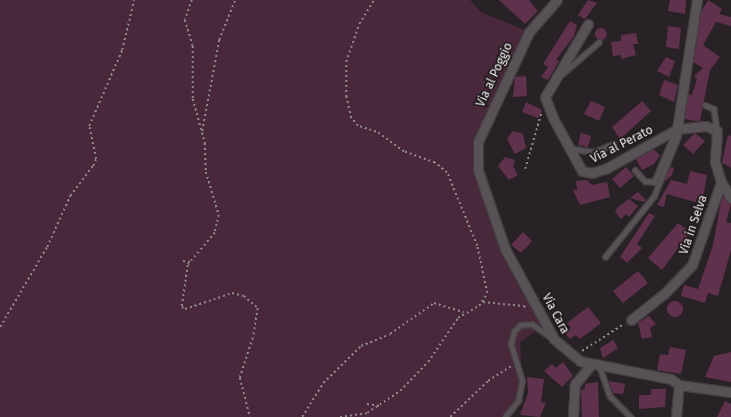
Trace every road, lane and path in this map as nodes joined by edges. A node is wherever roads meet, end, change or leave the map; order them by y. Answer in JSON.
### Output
{"nodes":[{"id":1,"x":134,"y":0,"type":"edge"},
{"id":2,"x":192,"y":0,"type":"edge"},
{"id":3,"x":235,"y":0,"type":"edge"},
{"id":4,"x":374,"y":0,"type":"edge"},
{"id":5,"x":557,"y":0,"type":"edge"},
{"id":6,"x":696,"y":0,"type":"edge"},
{"id":7,"x":588,"y":24,"type":"dead end"},
{"id":8,"x":599,"y":42,"type":"dead end"},
{"id":9,"x":554,"y":81,"type":"junction"},
{"id":10,"x":705,"y":105,"type":"dead end"},
{"id":11,"x":548,"y":108,"type":"junction"},
{"id":12,"x":677,"y":129,"type":"junction"},
{"id":13,"x":717,"y":131,"type":"junction"},
{"id":14,"x":202,"y":132,"type":"junction"},
{"id":15,"x":613,"y":144,"type":"dead end"},
{"id":16,"x":569,"y":148,"type":"junction"},
{"id":17,"x":525,"y":169,"type":"dead end"},
{"id":18,"x":478,"y":170,"type":"joint"},
{"id":19,"x":635,"y":170,"type":"dead end"},
{"id":20,"x":721,"y":182,"type":"junction"},
{"id":21,"x":731,"y":198,"type":"edge"},
{"id":22,"x":605,"y":257,"type":"dead end"},
{"id":23,"x":183,"y":261,"type":"dead end"},
{"id":24,"x":191,"y":262,"type":"junction"},
{"id":25,"x":483,"y":302,"type":"junction"},
{"id":26,"x":529,"y":311,"type":"dead end"},
{"id":27,"x":464,"y":312,"type":"junction"},
{"id":28,"x":631,"y":320,"type":"joint"},
{"id":29,"x":0,"y":327,"type":"edge"},
{"id":30,"x":554,"y":339,"type":"junction"},
{"id":31,"x":573,"y":356,"type":"junction"},
{"id":32,"x":519,"y":362,"type":"junction"},
{"id":33,"x":596,"y":366,"type":"junction"},
{"id":34,"x":679,"y":385,"type":"junction"},
{"id":35,"x":731,"y":392,"type":"edge"},
{"id":36,"x":367,"y":404,"type":"dead end"},
{"id":37,"x":380,"y":406,"type":"junction"},
{"id":38,"x":250,"y":417,"type":"edge"},
{"id":39,"x":302,"y":417,"type":"edge"},
{"id":40,"x":340,"y":417,"type":"edge"},
{"id":41,"x":450,"y":417,"type":"edge"},
{"id":42,"x":505,"y":417,"type":"edge"},
{"id":43,"x":573,"y":417,"type":"edge"},
{"id":44,"x":631,"y":417,"type":"edge"},
{"id":45,"x":676,"y":417,"type":"edge"}],
"edges":[{"from":1,"to":29,"type":"path"},
{"from":2,"to":14,"type":"path"},
{"from":3,"to":14,"type":"path"},
{"from":4,"to":25,"type":"path"},
{"from":5,"to":18,"type":"street","name":"Via al Poggio"},
{"from":6,"to":12,"type":"street"},
{"from":7,"to":9,"type":"street"},
{"from":8,"to":9,"type":"lane"},
{"from":9,"to":11,"type":"street"},
{"from":10,"to":13,"type":"lane"},
{"from":11,"to":16,"type":"street","name":"Via al Perato"},
{"from":11,"to":17,"type":"path"},
{"from":12,"to":13,"type":"street","name":"Via al Perato"},
{"from":12,"to":16,"type":"street","name":"Via al Perato"},
{"from":12,"to":19,"type":"lane"},
{"from":12,"to":22,"type":"lane"},
{"from":13,"to":20,"type":"street"},
{"from":14,"to":24,"type":"path"},
{"from":15,"to":16,"type":"lane"},
{"from":18,"to":30,"type":"street","name":"Via Cara"},
{"from":20,"to":21,"type":"street"},
{"from":20,"to":28,"type":"street","name":"Via in Selva"},
{"from":23,"to":24,"type":"path"},
{"from":24,"to":38,"type":"path"},
{"from":25,"to":26,"type":"path"},
{"from":25,"to":27,"type":"path"},
{"from":27,"to":37,"type":"path"},
{"from":27,"to":39,"type":"path"},
{"from":28,"to":31,"type":"path"},
{"from":30,"to":31,"type":"street","name":"Via Cara"},
{"from":30,"to":32,"type":"lane"},
{"from":31,"to":33,"type":"street","name":"Via Cara"},
{"from":32,"to":41,"type":"path"},
{"from":32,"to":42,"type":"lane"},
{"from":33,"to":34,"type":"street","name":"Via Cara"},
{"from":33,"to":43,"type":"street"},
{"from":33,"to":44,"type":"lane"},
{"from":34,"to":35,"type":"street","name":"Via Cara"},
{"from":34,"to":45,"type":"street"},
{"from":36,"to":37,"type":"path"},
{"from":37,"to":40,"type":"path"}]}
